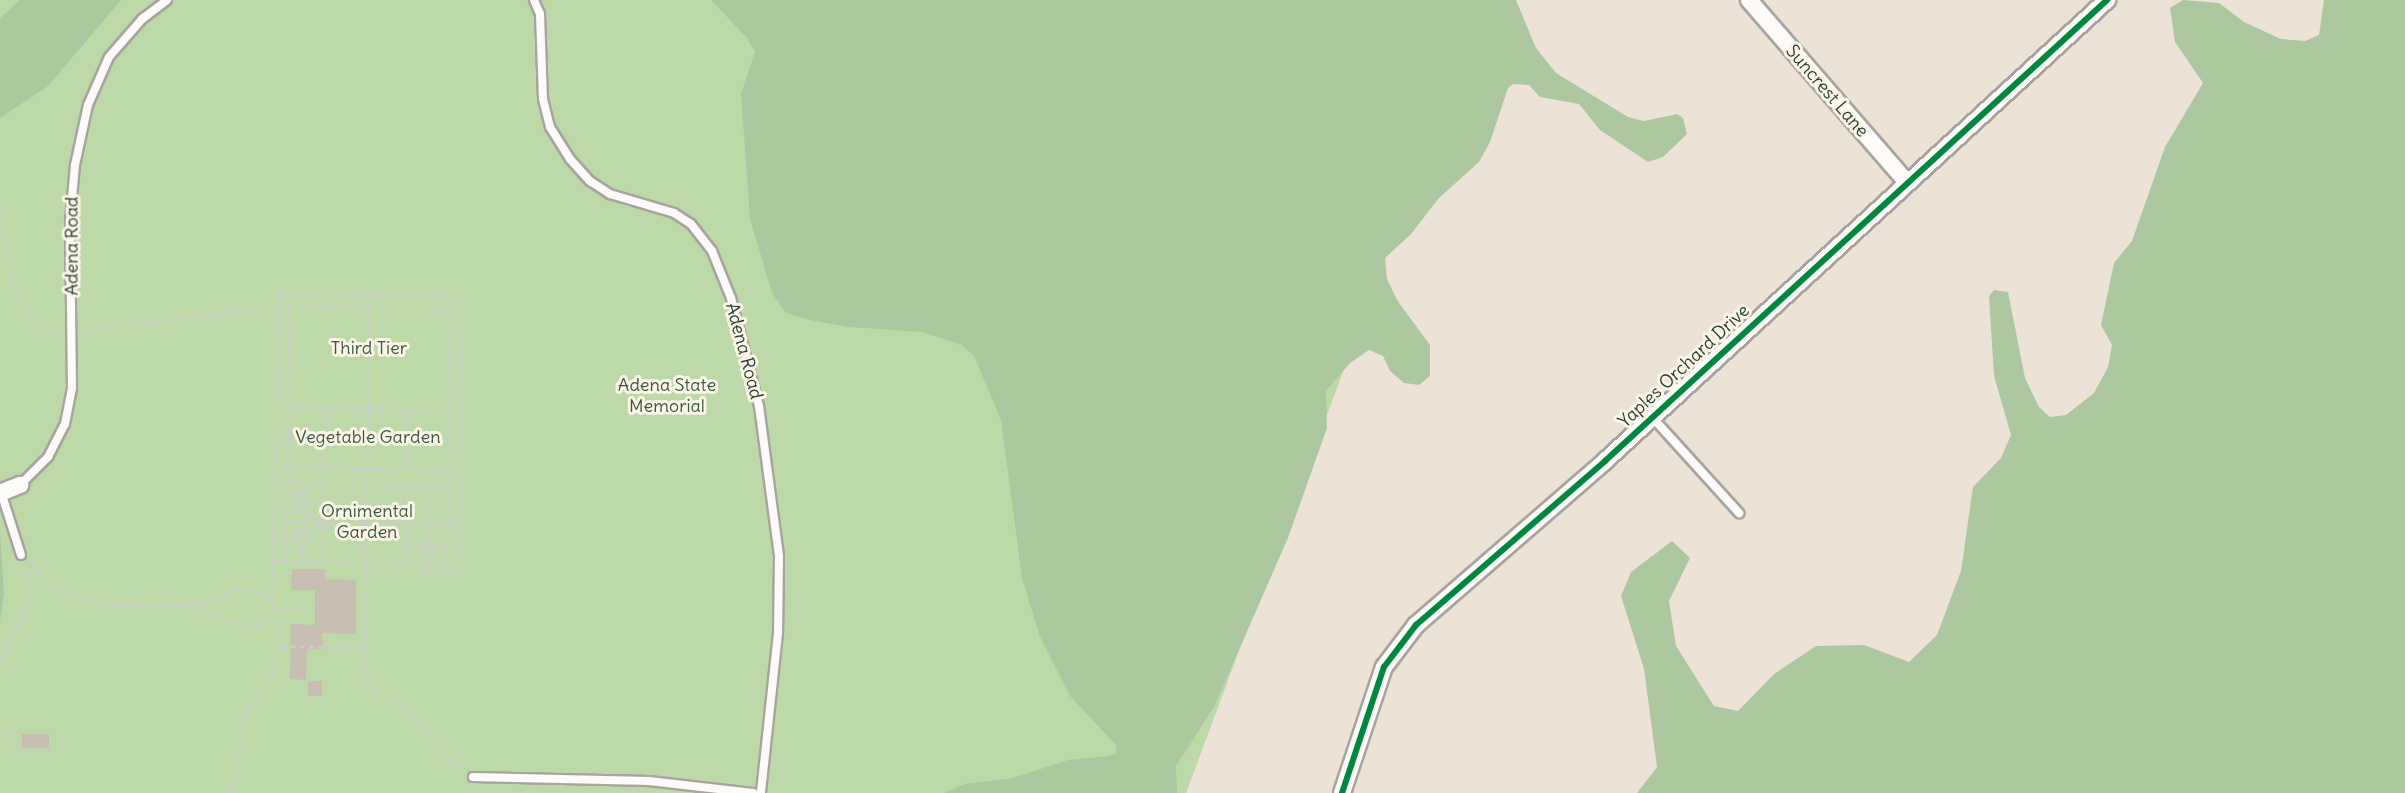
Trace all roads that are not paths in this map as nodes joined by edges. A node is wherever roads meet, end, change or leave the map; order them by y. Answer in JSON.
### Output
{"nodes":[{"id":1,"x":167,"y":0,"type":"edge"},
{"id":2,"x":534,"y":0,"type":"edge"},
{"id":3,"x":1749,"y":0,"type":"edge"},
{"id":4,"x":2107,"y":0,"type":"edge"},
{"id":5,"x":1906,"y":181,"type":"junction"},
{"id":6,"x":1652,"y":417,"type":"junction"},
{"id":7,"x":20,"y":485,"type":"joint"},
{"id":8,"x":0,"y":492,"type":"edge"},
{"id":9,"x":1739,"y":513,"type":"dead end"},
{"id":10,"x":21,"y":555,"type":"road end"},
{"id":11,"x":473,"y":777,"type":"road end"},
{"id":12,"x":753,"y":793,"type":"edge"},
{"id":13,"x":761,"y":793,"type":"edge"},
{"id":14,"x":1342,"y":793,"type":"edge"}],
"edges":[{"from":1,"to":7,"type":"lane","name":"Adena Road"},
{"from":2,"to":13,"type":"lane","name":"Adena Road"},
{"from":3,"to":5,"type":"street","name":"Suncrest Lane"},
{"from":4,"to":5,"type":"street","name":"Yaples Orchard Drive"},
{"from":5,"to":6,"type":"street","name":"Yaples Orchard Drive"},
{"from":6,"to":9,"type":"lane"},
{"from":6,"to":14,"type":"street","name":"Yaples Orchard Drive"},
{"from":7,"to":8,"type":"street","name":"Adena Road"},
{"from":8,"to":10,"type":"lane"},
{"from":11,"to":12,"type":"lane"}]}
